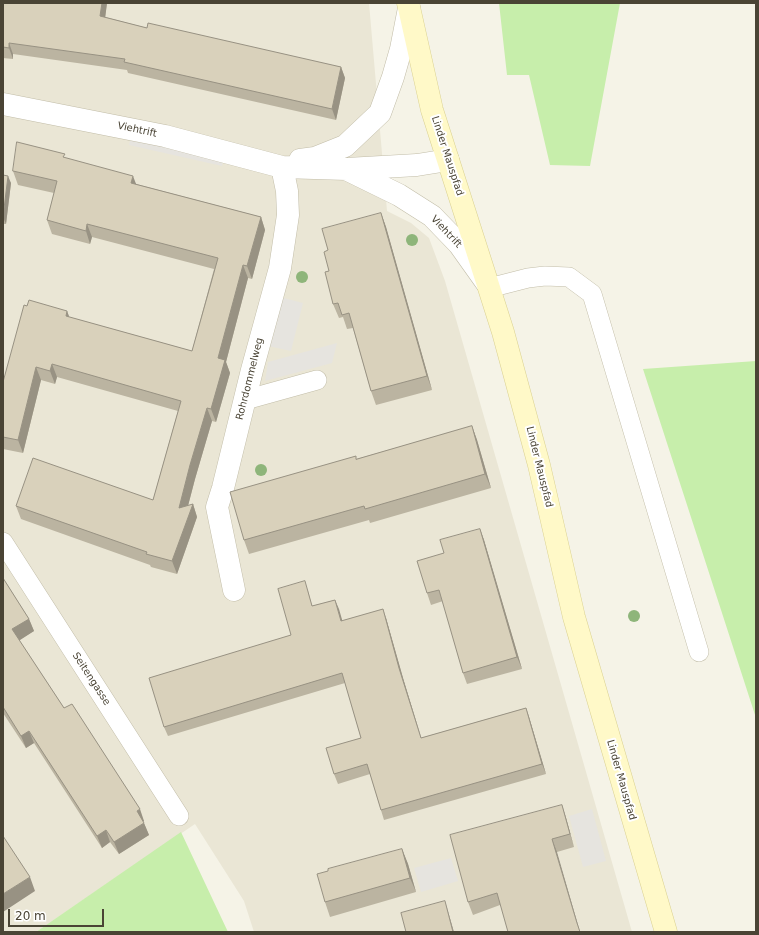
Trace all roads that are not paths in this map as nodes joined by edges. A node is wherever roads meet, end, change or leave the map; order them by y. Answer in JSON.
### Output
{"nodes":[{"id":1,"x":409,"y":5,"type":"edge"},
{"id":2,"x":3,"y":104,"type":"edge"},
{"id":3,"x":448,"y":160,"type":"junction"},
{"id":4,"x":276,"y":165,"type":"junction"},
{"id":5,"x":347,"y":169,"type":"junction"},
{"id":6,"x":490,"y":288,"type":"junction"},
{"id":7,"x":317,"y":380,"type":"dead end"},
{"id":8,"x":245,"y":400,"type":"junction"},
{"id":9,"x":3,"y":542,"type":"edge"},
{"id":10,"x":234,"y":590,"type":"dead end"},
{"id":11,"x":699,"y":652,"type":"dead end"},
{"id":12,"x":179,"y":816,"type":"dead end"},
{"id":13,"x":666,"y":932,"type":"edge"}],
"edges":[{"from":1,"to":3,"type":"street","name":"Linder Mauspfad"},
{"from":1,"to":4,"type":"street","name":"Viehtrift"},
{"from":2,"to":4,"type":"street","name":"Viehtrift"},
{"from":3,"to":5,"type":"street","name":"Viehtrift"},
{"from":3,"to":6,"type":"street","name":"Linder Mauspfad"},
{"from":4,"to":5,"type":"street","name":"Viehtrift"},
{"from":4,"to":8,"type":"street","name":"Rohrdommelweg"},
{"from":5,"to":6,"type":"street","name":"Viehtrift"},
{"from":6,"to":11,"type":"lane"},
{"from":6,"to":13,"type":"street","name":"Linder Mauspfad"},
{"from":7,"to":8,"type":"lane"},
{"from":8,"to":10,"type":"street","name":"Rohrdommelweg"},
{"from":9,"to":12,"type":"lane","name":"Seitengasse"}]}
